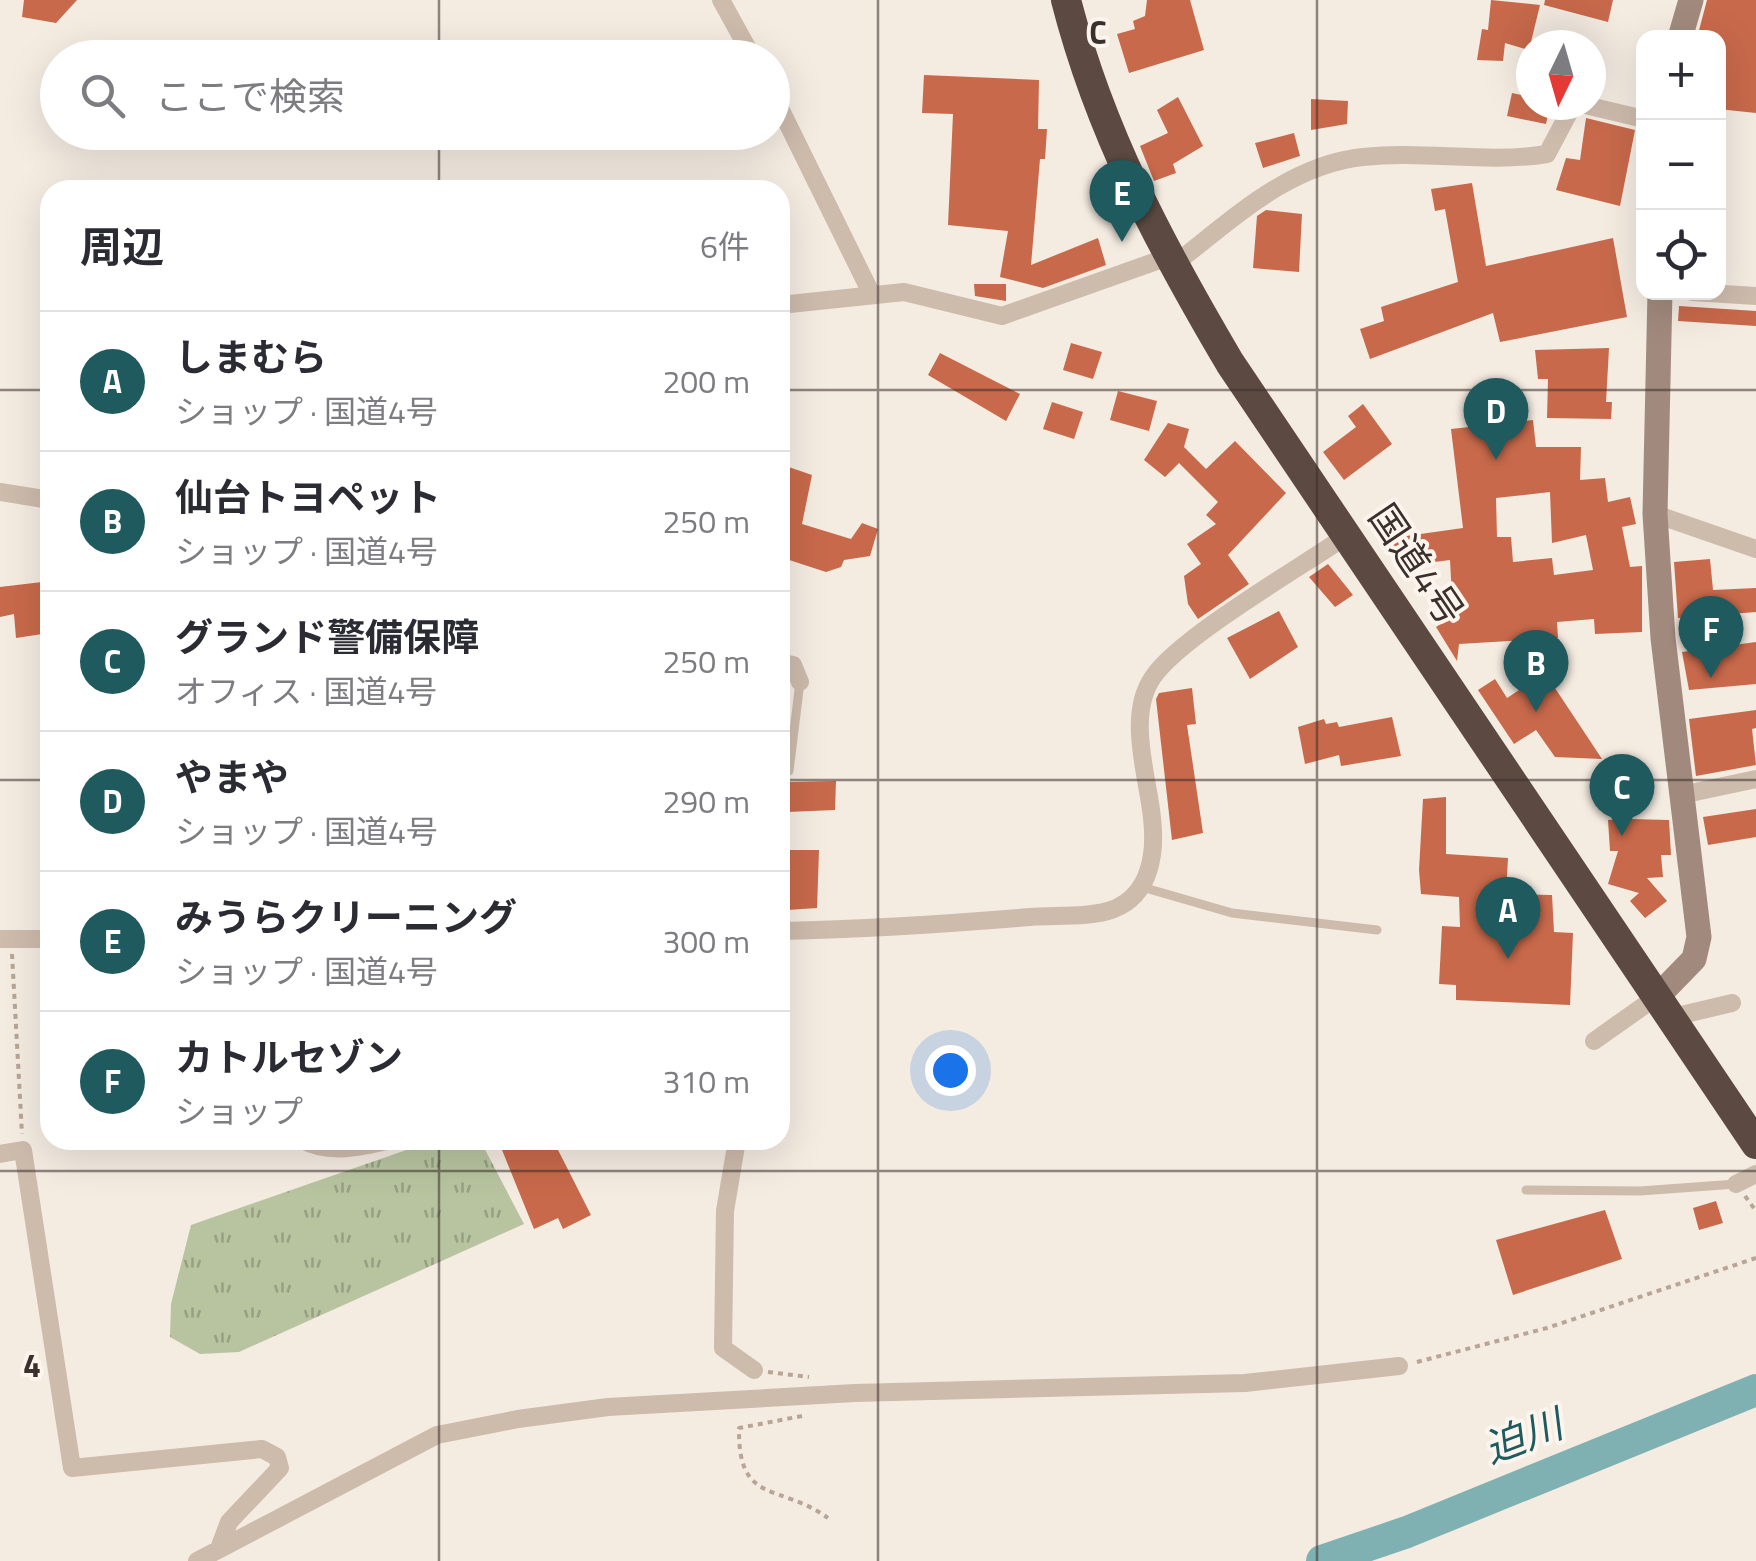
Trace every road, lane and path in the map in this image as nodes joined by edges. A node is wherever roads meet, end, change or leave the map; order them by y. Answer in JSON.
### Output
{"nodes":[{"id":1,"x":721,"y":0,"type":"edge"},
{"id":2,"x":1066,"y":0,"type":"edge"},
{"id":3,"x":1691,"y":0,"type":"edge"},
{"id":4,"x":1682,"y":30,"type":"edge"},
{"id":5,"x":743,"y":40,"type":"edge"},
{"id":6,"x":1606,"y":110,"type":"edge"},
{"id":7,"x":1636,"y":117,"type":"edge"},
{"id":8,"x":1565,"y":120,"type":"edge"},
{"id":9,"x":790,"y":129,"type":"edge"},
{"id":10,"x":1170,"y":262,"type":"junction"},
{"id":11,"x":1726,"y":294,"type":"edge"},
{"id":12,"x":872,"y":296,"type":"junction"},
{"id":13,"x":1756,"y":296,"type":"edge"},
{"id":14,"x":1660,"y":300,"type":"edge"},
{"id":15,"x":790,"y":304,"type":"edge"},
{"id":16,"x":0,"y":492,"type":"edge"},
{"id":17,"x":40,"y":498,"type":"edge"},
{"id":18,"x":1655,"y":514,"type":"junction"},
{"id":19,"x":1349,"y":534,"type":"junction"},
{"id":20,"x":1756,"y":549,"type":"edge"},
{"id":21,"x":790,"y":664,"type":"edge"},
{"id":22,"x":800,"y":682,"type":"joint"},
{"id":23,"x":790,"y":764,"type":"edge"},
{"id":24,"x":1756,"y":779,"type":"edge"},
{"id":25,"x":1681,"y":795,"type":"junction"},
{"id":26,"x":1139,"y":886,"type":"junction"},
{"id":27,"x":1377,"y":930,"type":"dead end"},
{"id":28,"x":790,"y":931,"type":"edge"},
{"id":29,"x":6,"y":939,"type":"edge"},
{"id":30,"x":40,"y":939,"type":"edge"},
{"id":31,"x":1732,"y":1003,"type":"dead end"},
{"id":32,"x":1666,"y":1006,"type":"junction"},
{"id":33,"x":1594,"y":1041,"type":"dead end"},
{"id":34,"x":1756,"y":1144,"type":"edge"},
{"id":35,"x":24,"y":1150,"type":"junction"},
{"id":36,"x":735,"y":1150,"type":"edge"},
{"id":37,"x":0,"y":1154,"type":"edge"},
{"id":38,"x":1756,"y":1174,"type":"edge"},
{"id":39,"x":1736,"y":1184,"type":"joint"},
{"id":40,"x":1526,"y":1190,"type":"dead end"},
{"id":41,"x":1756,"y":1258,"type":"edge"},
{"id":42,"x":1399,"y":1366,"type":"joint"},
{"id":43,"x":754,"y":1370,"type":"dead end"},
{"id":44,"x":809,"y":1414,"type":"dead end"},
{"id":45,"x":828,"y":1518,"type":"dead end"},
{"id":46,"x":220,"y":1546,"type":"junction"},
{"id":47,"x":197,"y":1561,"type":"edge"}],
"edges":[{"from":1,"to":5,"type":"street"},
{"from":2,"to":10,"type":"highway","name":"国道4号"},
{"from":3,"to":4,"type":"street"},
{"from":6,"to":7,"type":"street"},
{"from":8,"to":10,"type":"street"},
{"from":9,"to":12,"type":"street"},
{"from":10,"to":12,"type":"street"},
{"from":10,"to":19,"type":"highway","name":"国道4号"},
{"from":11,"to":13,"type":"street"},
{"from":12,"to":15,"type":"street"},
{"from":14,"to":18,"type":"street"},
{"from":16,"to":17,"type":"street"},
{"from":18,"to":20,"type":"street"},
{"from":18,"to":25,"type":"street"},
{"from":19,"to":26,"type":"street"},
{"from":19,"to":32,"type":"highway","name":"国道4号"},
{"from":21,"to":22,"type":"street"},
{"from":22,"to":23,"type":"lane"},
{"from":24,"to":25,"type":"street"},
{"from":25,"to":32,"type":"street"},
{"from":26,"to":27,"type":"lane"},
{"from":26,"to":28,"type":"street"},
{"from":29,"to":30,"type":"street"},
{"from":29,"to":35,"type":"path"},
{"from":31,"to":32,"type":"street"},
{"from":32,"to":33,"type":"street"},
{"from":32,"to":34,"type":"highway","name":"国道4号"},
{"from":35,"to":37,"type":"street"},
{"from":35,"to":46,"type":"street"},
{"from":36,"to":43,"type":"street"},
{"from":38,"to":39,"type":"street"},
{"from":39,"to":40,"type":"lane"},
{"from":41,"to":42,"type":"path"},
{"from":42,"to":46,"type":"street"},
{"from":44,"to":45,"type":"path"},
{"from":46,"to":47,"type":"street"}]}
